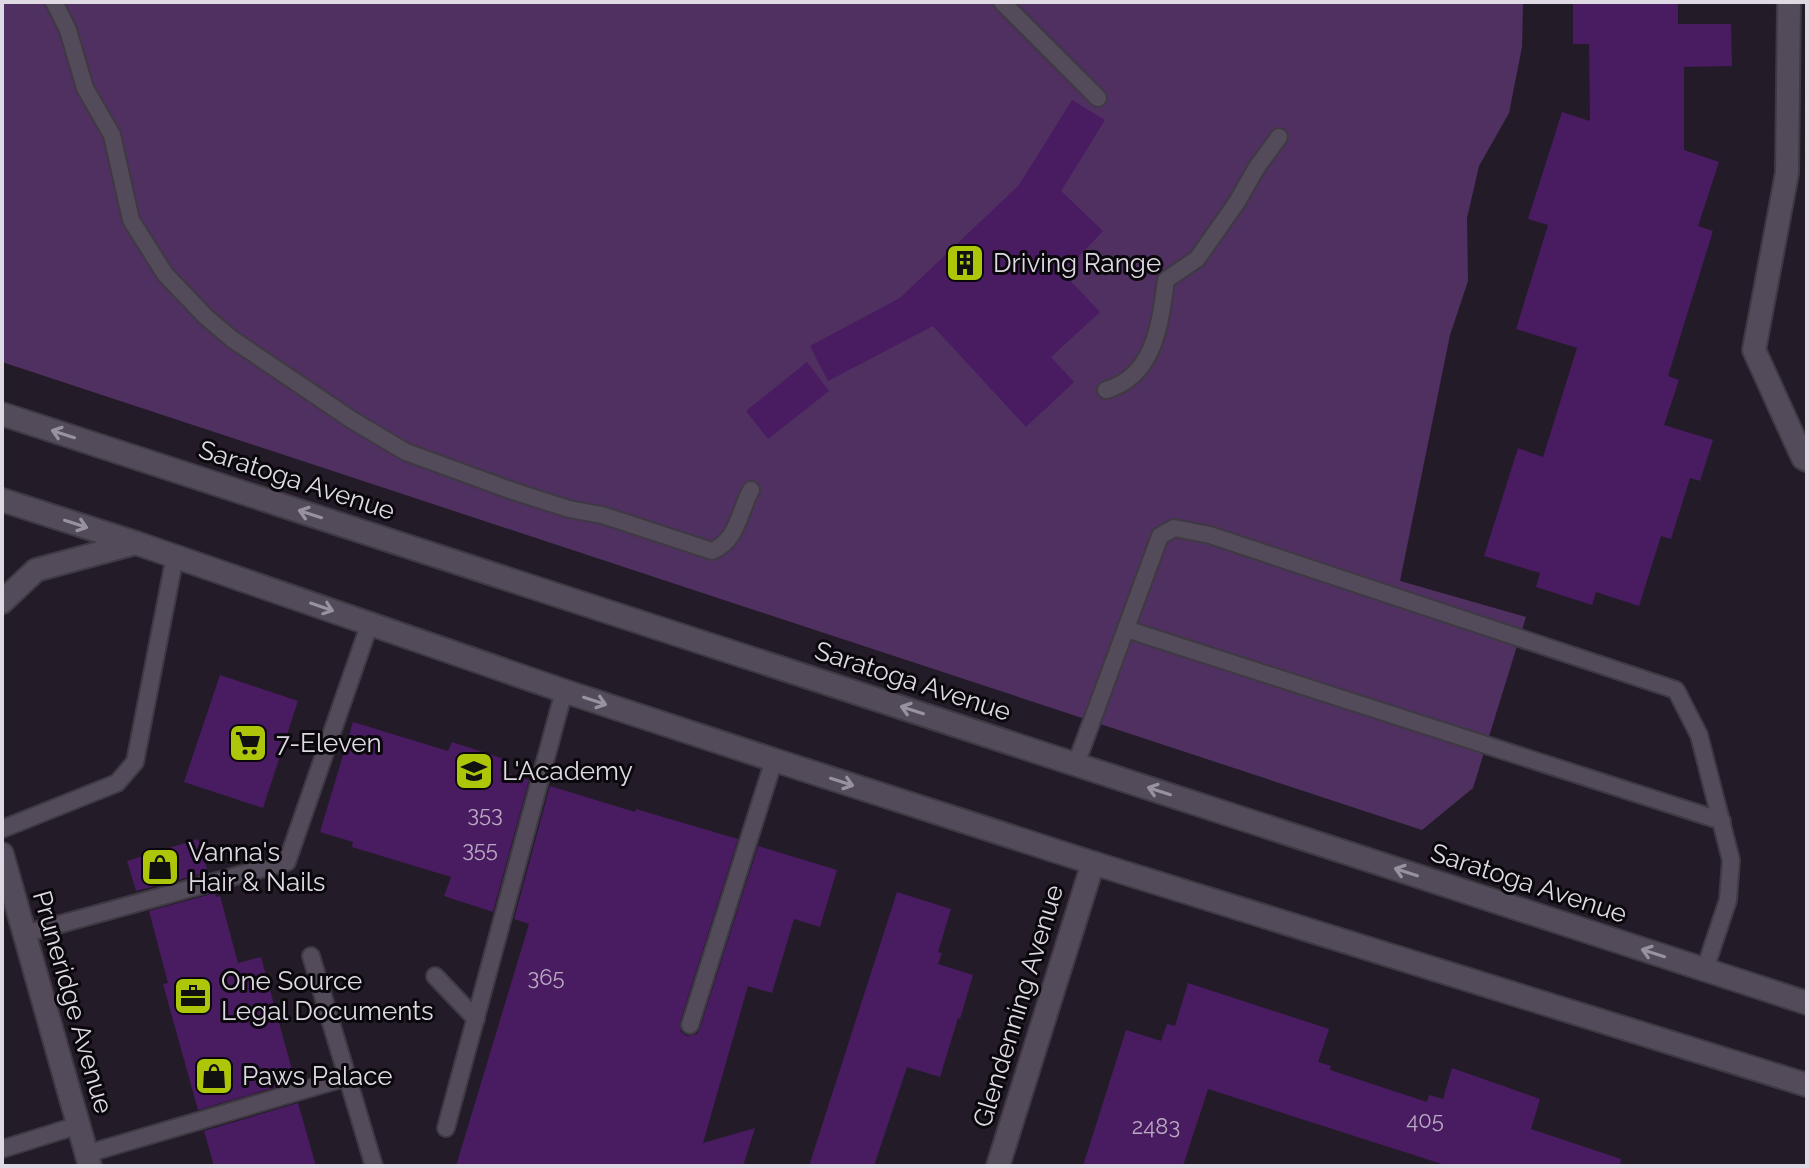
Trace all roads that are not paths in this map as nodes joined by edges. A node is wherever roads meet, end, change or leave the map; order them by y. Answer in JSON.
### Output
{"nodes":[{"id":1,"x":54,"y":2,"type":"edge"},
{"id":2,"x":1002,"y":2,"type":"edge"},
{"id":3,"x":1789,"y":2,"type":"edge"},
{"id":4,"x":1098,"y":98,"type":"dead end"},
{"id":5,"x":1279,"y":137,"type":"dead end"},
{"id":6,"x":1106,"y":390,"type":"dead end"},
{"id":7,"x":2,"y":414,"type":"edge"},
{"id":8,"x":1807,"y":460,"type":"edge"},
{"id":9,"x":751,"y":490,"type":"dead end"},
{"id":10,"x":2,"y":500,"type":"edge"},
{"id":11,"x":136,"y":543,"type":"junction"},
{"id":12,"x":175,"y":556,"type":"junction"},
{"id":13,"x":2,"y":602,"type":"edge"},
{"id":14,"x":370,"y":623,"type":"junction"},
{"id":15,"x":1126,"y":629,"type":"junction"},
{"id":16,"x":564,"y":691,"type":"junction"},
{"id":17,"x":774,"y":760,"type":"junction"},
{"id":18,"x":1076,"y":764,"type":"junction"},
{"id":19,"x":1722,"y":821,"type":"junction"},
{"id":20,"x":2,"y":829,"type":"edge"},
{"id":21,"x":2,"y":856,"type":"edge"},
{"id":22,"x":1093,"y":863,"type":"junction"},
{"id":23,"x":24,"y":934,"type":"junction"},
{"id":24,"x":311,"y":956,"type":"dead end"},
{"id":25,"x":1705,"y":969,"type":"junction"},
{"id":26,"x":435,"y":976,"type":"dead end"},
{"id":27,"x":1807,"y":1003,"type":"edge"},
{"id":28,"x":476,"y":1019,"type":"junction"},
{"id":29,"x":690,"y":1025,"type":"dead end"},
{"id":30,"x":348,"y":1077,"type":"junction"},
{"id":31,"x":1807,"y":1085,"type":"edge"},
{"id":32,"x":79,"y":1125,"type":"junction"},
{"id":33,"x":446,"y":1128,"type":"dead end"},
{"id":34,"x":2,"y":1149,"type":"edge"},
{"id":35,"x":88,"y":1160,"type":"edge"},
{"id":36,"x":374,"y":1166,"type":"edge"},
{"id":37,"x":998,"y":1166,"type":"edge"}],
"edges":[{"from":1,"to":9,"type":"lane"},
{"from":2,"to":4,"type":"lane"},
{"from":3,"to":8,"type":"main road"},
{"from":5,"to":6,"type":"lane"},
{"from":18,"to":7,"type":"main road","name":"Saratoga Avenue","one_way":true},
{"from":10,"to":11,"type":"main road","one_way":true},
{"from":11,"to":12,"type":"main road"},
{"from":11,"to":13,"type":"main road"},
{"from":12,"to":14,"type":"main road","one_way":true},
{"from":12,"to":20,"type":"lane"},
{"from":14,"to":16,"type":"main road"},
{"from":14,"to":23,"type":"lane"},
{"from":15,"to":18,"type":"lane"},
{"from":15,"to":19,"type":"lane"},
{"from":15,"to":19,"type":"lane"},
{"from":16,"to":17,"type":"main road","one_way":true},
{"from":16,"to":28,"type":"lane"},
{"from":17,"to":22,"type":"main road","one_way":true},
{"from":17,"to":29,"type":"lane"},
{"from":25,"to":18,"type":"main road","name":"Saratoga Avenue","one_way":true},
{"from":19,"to":25,"type":"lane"},
{"from":21,"to":23,"type":"main road","name":"Pruneridge Avenue"},
{"from":22,"to":31,"type":"main road"},
{"from":22,"to":37,"type":"main road","name":"Glendenning Avenue"},
{"from":23,"to":32,"type":"main road","name":"Pruneridge Avenue"},
{"from":24,"to":30,"type":"lane"},
{"from":25,"to":27,"type":"main road","name":"Saratoga Avenue"},
{"from":26,"to":28,"type":"lane"},
{"from":28,"to":33,"type":"lane"},
{"from":30,"to":35,"type":"lane"},
{"from":30,"to":36,"type":"lane"},
{"from":32,"to":34,"type":"lane"},
{"from":32,"to":35,"type":"main road","name":"Pruneridge Avenue"}]}
